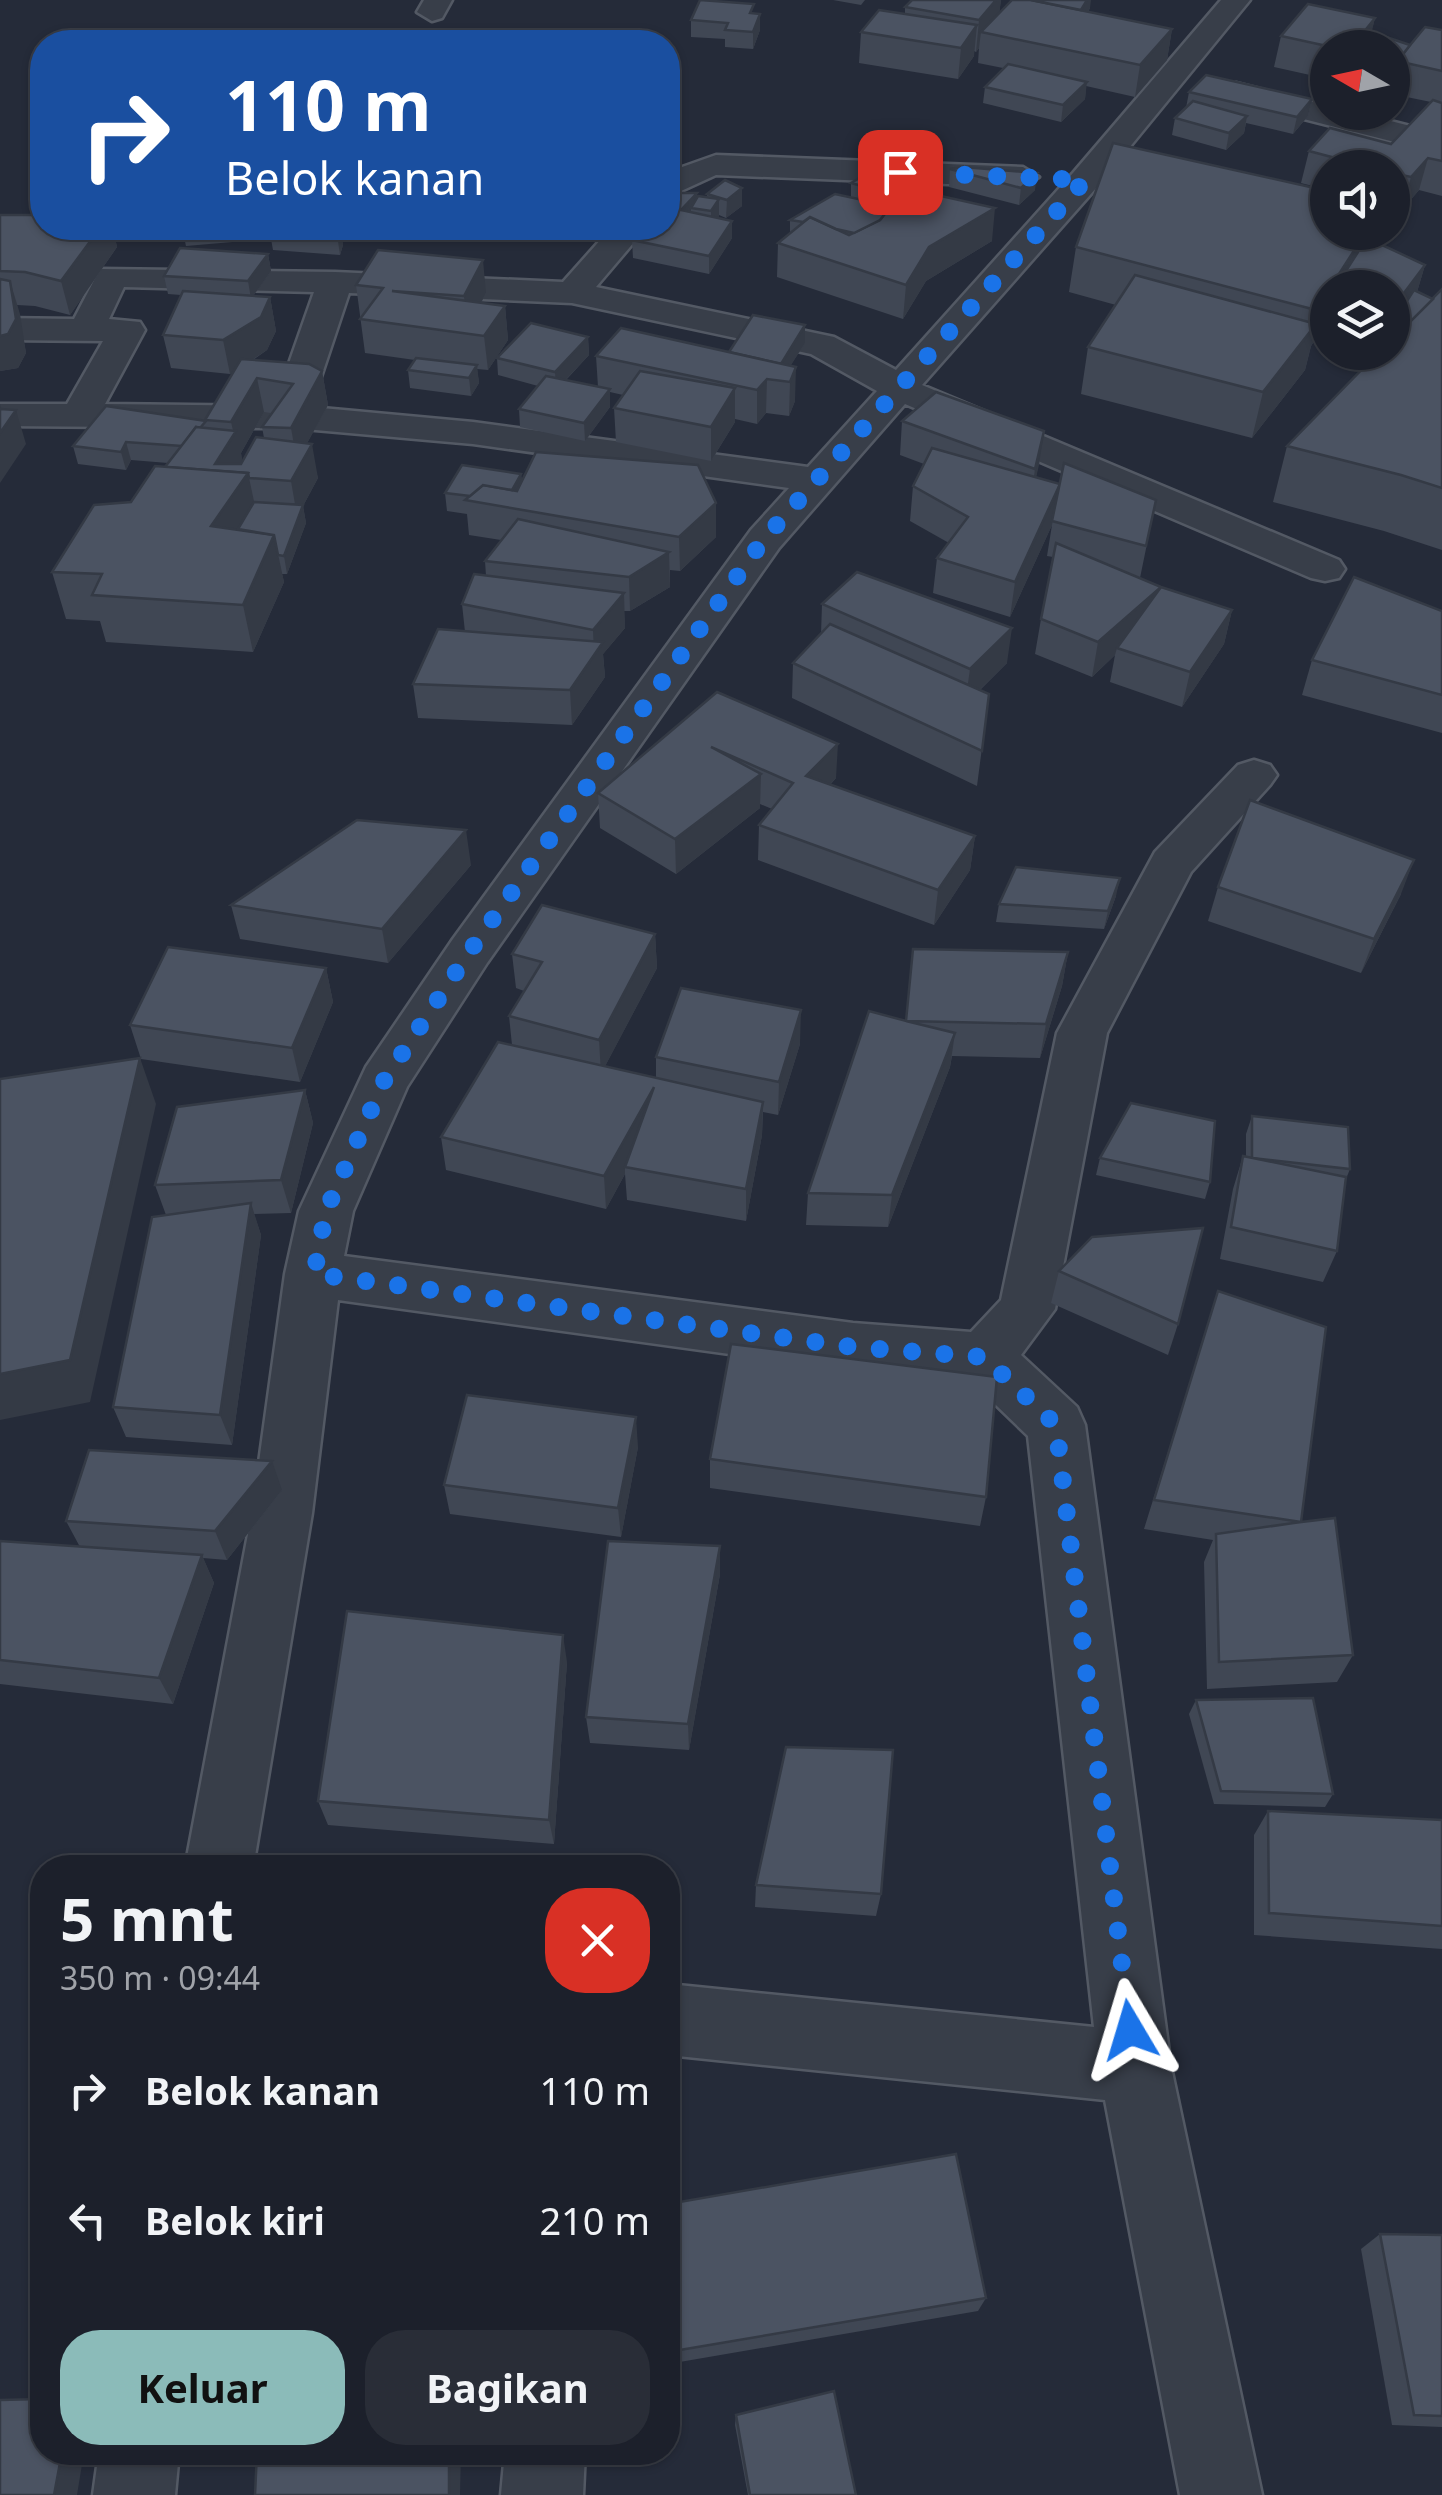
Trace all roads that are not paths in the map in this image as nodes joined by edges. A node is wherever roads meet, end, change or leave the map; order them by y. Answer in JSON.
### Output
{"nodes":[{"id":1,"x":1236,"y":0,"type":"edge"},
{"id":2,"x":1172,"y":59,"type":"junction"},
{"id":3,"x":1442,"y":144,"type":"edge"},
{"id":4,"x":680,"y":178,"type":"edge"},
{"id":5,"x":1085,"y":180,"type":"junction"},
{"id":6,"x":619,"y":240,"type":"edge"},
{"id":7,"x":335,"y":282,"type":"junction"},
{"id":8,"x":572,"y":293,"type":"junction"},
{"id":9,"x":88,"y":327,"type":"junction"},
{"id":10,"x":0,"y":328,"type":"edge"},
{"id":11,"x":898,"y":388,"type":"junction"},
{"id":12,"x":0,"y":415,"type":"edge"},
{"id":13,"x":79,"y":417,"type":"junction"},
{"id":14,"x":292,"y":417,"type":"junction"},
{"id":15,"x":268,"y":461,"type":"edge"},
{"id":16,"x":816,"y":480,"type":"junction"},
{"id":17,"x":1326,"y":569,"type":"dead end"},
{"id":18,"x":1254,"y":775,"type":"dead end"},
{"id":19,"x":314,"y":1274,"type":"junction"},
{"id":20,"x":984,"y":1357,"type":"junction"},
{"id":21,"x":222,"y":1855,"type":"edge"},
{"id":22,"x":680,"y":2021,"type":"edge"},
{"id":23,"x":1135,"y":2067,"type":"junction"},
{"id":24,"x":137,"y":2465,"type":"edge"},
{"id":25,"x":545,"y":2465,"type":"edge"},
{"id":26,"x":134,"y":2495,"type":"edge"},
{"id":27,"x":542,"y":2495,"type":"edge"},
{"id":28,"x":1221,"y":2495,"type":"edge"}],
"edges":[{"from":1,"to":2,"type":"street"},
{"from":2,"to":3,"type":"street"},
{"from":2,"to":5,"type":"street"},
{"from":4,"to":5,"type":"street"},
{"from":5,"to":11,"type":"street"},
{"from":6,"to":8,"type":"street"},
{"from":7,"to":8,"type":"street"},
{"from":7,"to":9,"type":"street"},
{"from":7,"to":14,"type":"street"},
{"from":8,"to":11,"type":"street"},
{"from":9,"to":10,"type":"street"},
{"from":9,"to":13,"type":"street"},
{"from":11,"to":16,"type":"street"},
{"from":11,"to":17,"type":"street"},
{"from":12,"to":13,"type":"street"},
{"from":13,"to":14,"type":"street"},
{"from":14,"to":15,"type":"street"},
{"from":14,"to":16,"type":"street"},
{"from":16,"to":19,"type":"street"},
{"from":18,"to":20,"type":"street"},
{"from":19,"to":20,"type":"street"},
{"from":19,"to":21,"type":"street"},
{"from":20,"to":23,"type":"street"},
{"from":22,"to":23,"type":"street"},
{"from":23,"to":28,"type":"street"},
{"from":24,"to":26,"type":"street"},
{"from":25,"to":27,"type":"street"}]}
